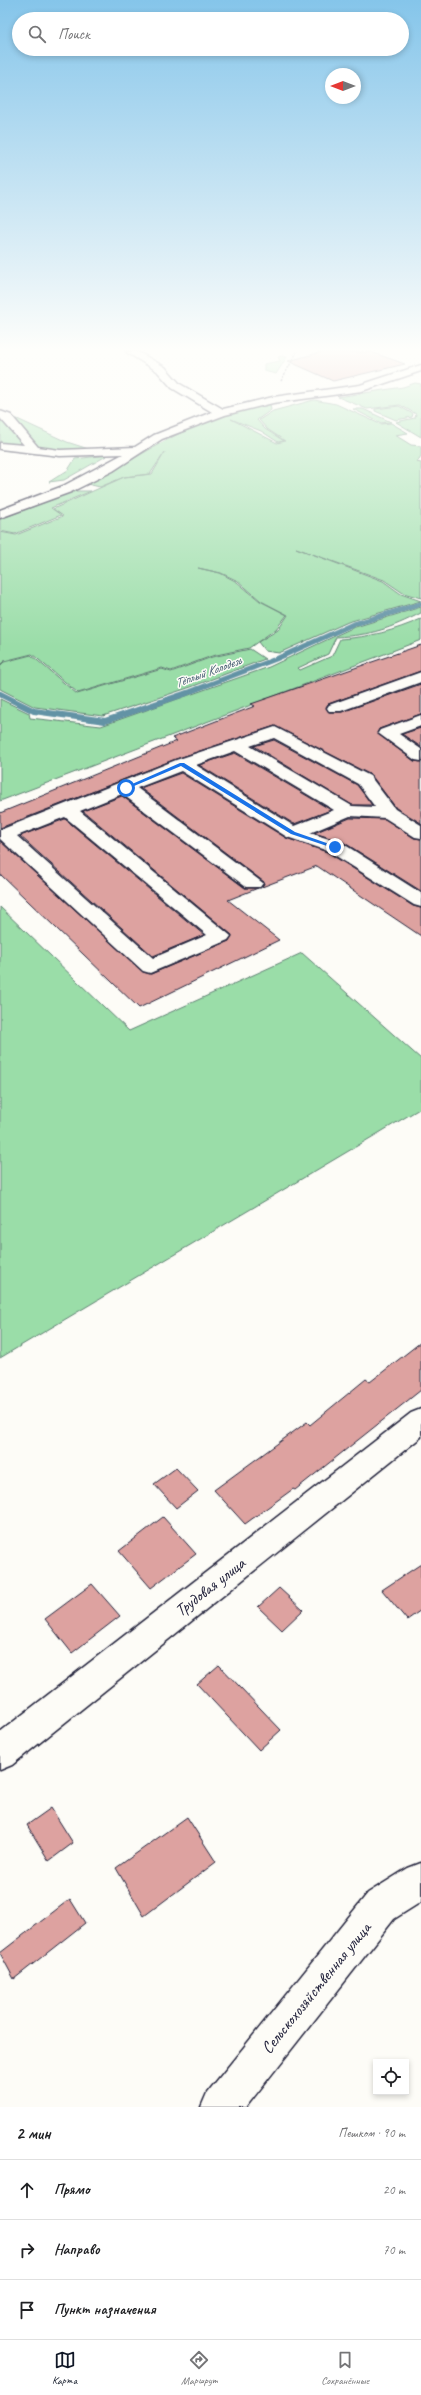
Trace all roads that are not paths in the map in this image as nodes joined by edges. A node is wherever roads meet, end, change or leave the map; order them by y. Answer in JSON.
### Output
{"nodes":[{"id":1,"x":37,"y":450,"type":"edge"},
{"id":2,"x":112,"y":450,"type":"edge"},
{"id":3,"x":136,"y":450,"type":"edge"},
{"id":4,"x":0,"y":514,"type":"edge"},
{"id":5,"x":421,"y":677,"type":"edge"},
{"id":6,"x":335,"y":708,"type":"dead end"},
{"id":7,"x":421,"y":720,"type":"edge"},
{"id":8,"x":238,"y":746,"type":"junction"},
{"id":9,"x":421,"y":756,"type":"edge"},
{"id":10,"x":182,"y":764,"type":"junction"},
{"id":11,"x":126,"y":788,"type":"junction"},
{"id":12,"x":68,"y":810,"type":"junction"},
{"id":13,"x":348,"y":811,"type":"junction"},
{"id":14,"x":389,"y":813,"type":"junction"},
{"id":15,"x":293,"y":833,"type":"junction"},
{"id":16,"x":421,"y":833,"type":"edge"},
{"id":17,"x":253,"y":884,"type":"dead end"},
{"id":18,"x":421,"y":901,"type":"edge"},
{"id":19,"x":421,"y":1421,"type":"edge"},
{"id":20,"x":0,"y":1753,"type":"edge"},
{"id":21,"x":421,"y":1880,"type":"edge"},
{"id":22,"x":221,"y":2107,"type":"edge"}],
"edges":[{"from":1,"to":2,"type":"street"},
{"from":3,"to":4,"type":"street"},
{"from":5,"to":6,"type":"street"},
{"from":7,"to":9,"type":"street"},
{"from":8,"to":10,"type":"street"},
{"from":8,"to":13,"type":"street"},
{"from":8,"to":14,"type":"street"},
{"from":10,"to":11,"type":"street"},
{"from":10,"to":15,"type":"street"},
{"from":11,"to":12,"type":"street"},
{"from":11,"to":17,"type":"street"},
{"from":12,"to":12,"type":"street"},
{"from":13,"to":14,"type":"street"},
{"from":13,"to":15,"type":"street"},
{"from":14,"to":16,"type":"street"},
{"from":15,"to":18,"type":"street"},
{"from":19,"to":20,"type":"street","name":"Трудовая улица"},
{"from":21,"to":22,"type":"street","name":"Сельскохозяйственная улица"}]}
